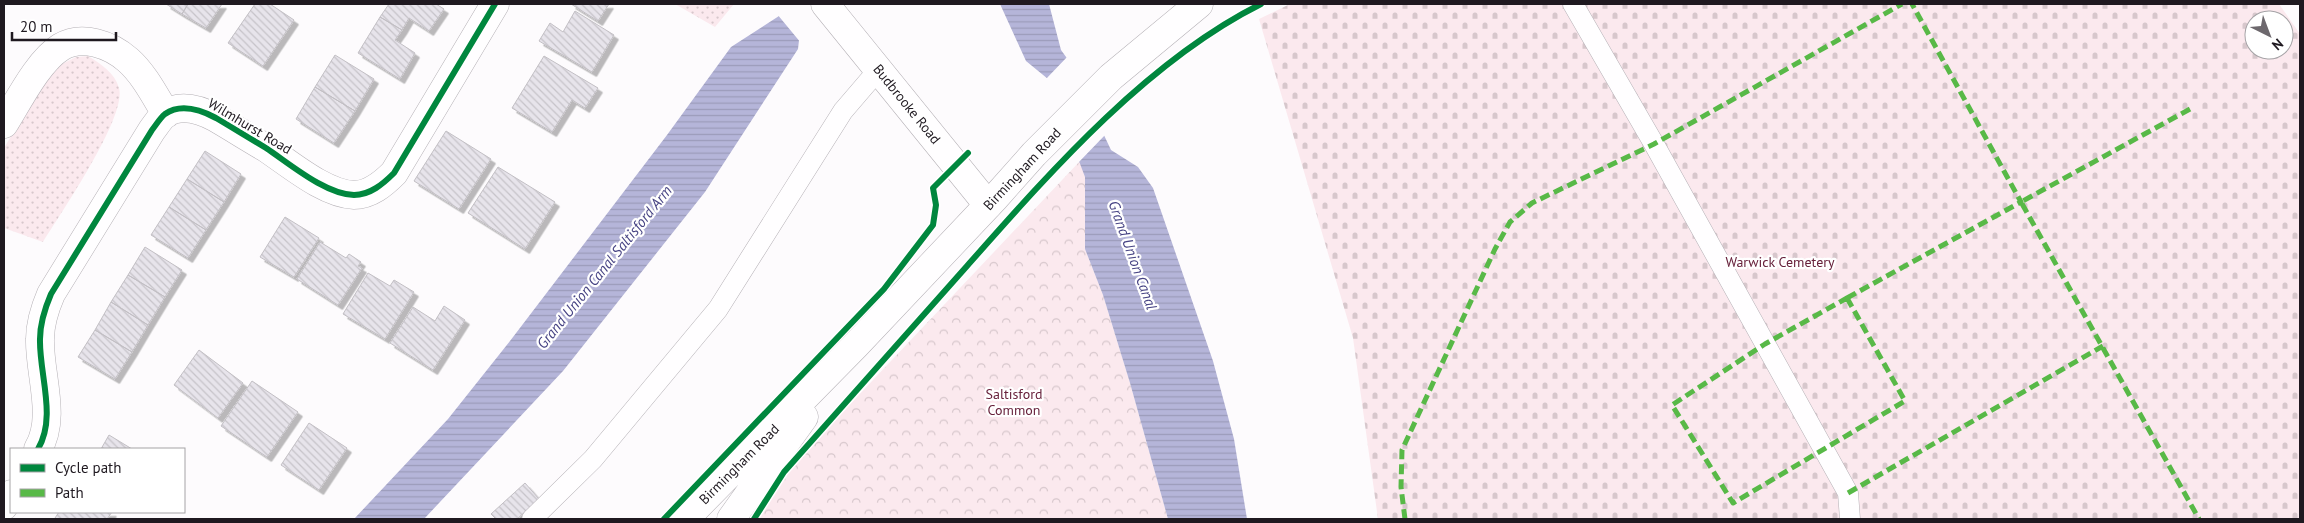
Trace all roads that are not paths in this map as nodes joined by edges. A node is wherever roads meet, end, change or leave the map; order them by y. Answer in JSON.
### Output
{"nodes":[{"id":1,"x":496,"y":4,"type":"edge"},
{"id":2,"x":825,"y":4,"type":"edge"},
{"id":3,"x":1199,"y":4,"type":"edge"},
{"id":4,"x":1573,"y":4,"type":"edge"},
{"id":5,"x":879,"y":69,"type":"junction"},
{"id":6,"x":166,"y":114,"type":"junction"},
{"id":7,"x":4,"y":124,"type":"edge"},
{"id":8,"x":988,"y":206,"type":"junction"},
{"id":9,"x":856,"y":345,"type":"junction"},
{"id":10,"x":38,"y":448,"type":"edge"},
{"id":11,"x":532,"y":519,"type":"edge"},
{"id":12,"x":685,"y":519,"type":"edge"},
{"id":13,"x":731,"y":519,"type":"edge"},
{"id":14,"x":1850,"y":519,"type":"edge"}],
"edges":[{"from":1,"to":6,"type":"street","name":"Wilmhurst Road"},
{"from":2,"to":5,"type":"street","name":"Budbrooke Road"},
{"from":3,"to":8,"type":"street","name":"Birmingham Road"},
{"from":4,"to":14,"type":"lane"},
{"from":5,"to":8,"type":"street","name":"Budbrooke Road"},
{"from":5,"to":11,"type":"lane"},
{"from":6,"to":7,"type":"street"},
{"from":6,"to":10,"type":"street"},
{"from":8,"to":9,"type":"street","name":"Birmingham Road"},
{"from":9,"to":12,"type":"street","name":"Birmingham Road"},
{"from":9,"to":13,"type":"street","name":"Birmingham Road"}]}
